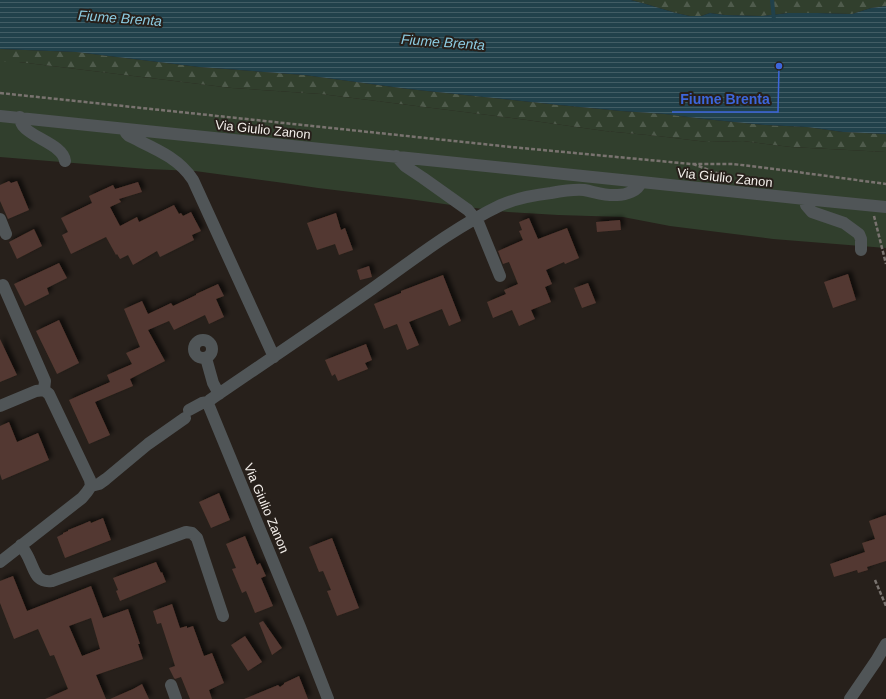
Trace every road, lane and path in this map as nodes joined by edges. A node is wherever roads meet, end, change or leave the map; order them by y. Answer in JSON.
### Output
{"nodes":[{"id":1,"x":0,"y":93,"type":"edge"},
{"id":2,"x":0,"y":116,"type":"edge"},
{"id":3,"x":20,"y":117,"type":"junction"},
{"id":4,"x":126,"y":129,"type":"junction"},
{"id":5,"x":396,"y":156,"type":"junction"},
{"id":6,"x":65,"y":161,"type":"dead end"},
{"id":7,"x":641,"y":182,"type":"junction"},
{"id":8,"x":886,"y":184,"type":"edge"},
{"id":9,"x":805,"y":199,"type":"junction"},
{"id":10,"x":880,"y":206,"type":"edge"},
{"id":11,"x":475,"y":218,"type":"junction"},
{"id":12,"x":0,"y":219,"type":"edge"},
{"id":13,"x":6,"y":234,"type":"dead end"},
{"id":14,"x":861,"y":250,"type":"dead end"},
{"id":15,"x":886,"y":264,"type":"edge"},
{"id":16,"x":500,"y":276,"type":"dead end"},
{"id":17,"x":3,"y":285,"type":"dead end"},
{"id":18,"x":274,"y":357,"type":"junction"},
{"id":19,"x":206,"y":358,"type":"dead end"},
{"id":20,"x":44,"y":390,"type":"junction"},
{"id":21,"x":219,"y":394,"type":"junction"},
{"id":22,"x":208,"y":402,"type":"junction"},
{"id":23,"x":0,"y":406,"type":"edge"},
{"id":24,"x":91,"y":486,"type":"junction"},
{"id":25,"x":21,"y":545,"type":"junction"},
{"id":26,"x":0,"y":562,"type":"edge"},
{"id":27,"x":875,"y":580,"type":"dead end"},
{"id":28,"x":886,"y":606,"type":"edge"},
{"id":29,"x":223,"y":616,"type":"dead end"},
{"id":30,"x":886,"y":644,"type":"edge"},
{"id":31,"x":171,"y":685,"type":"dead end"},
{"id":32,"x":176,"y":699,"type":"edge"},
{"id":33,"x":328,"y":699,"type":"edge"},
{"id":34,"x":850,"y":699,"type":"edge"}],
"edges":[{"from":1,"to":8,"type":"path"},
{"from":2,"to":3,"type":"street","name":"Via Giulio Zanon"},
{"from":3,"to":4,"type":"street","name":"Via Giulio Zanon"},
{"from":3,"to":6,"type":"street"},
{"from":4,"to":5,"type":"street","name":"Via Giulio Zanon"},
{"from":4,"to":18,"type":"street"},
{"from":5,"to":7,"type":"street","name":"Via Giulio Zanon"},
{"from":5,"to":11,"type":"street"},
{"from":7,"to":9,"type":"street","name":"Via Giulio Zanon"},
{"from":7,"to":11,"type":"street"},
{"from":9,"to":10,"type":"street","name":"Via Giulio Zanon"},
{"from":9,"to":14,"type":"street"},
{"from":10,"to":15,"type":"path"},
{"from":11,"to":16,"type":"street"},
{"from":11,"to":18,"type":"street"},
{"from":12,"to":13,"type":"street"},
{"from":17,"to":20,"type":"street"},
{"from":18,"to":21,"type":"street"},
{"from":19,"to":21,"type":"street"},
{"from":20,"to":23,"type":"street"},
{"from":20,"to":24,"type":"street"},
{"from":21,"to":22,"type":"street"},
{"from":22,"to":24,"type":"street"},
{"from":22,"to":33,"type":"street","name":"Via Giulio Zanon"},
{"from":24,"to":25,"type":"street"},
{"from":25,"to":26,"type":"street"},
{"from":25,"to":29,"type":"street"},
{"from":27,"to":28,"type":"path"},
{"from":30,"to":34,"type":"street"},
{"from":31,"to":32,"type":"street"}]}
